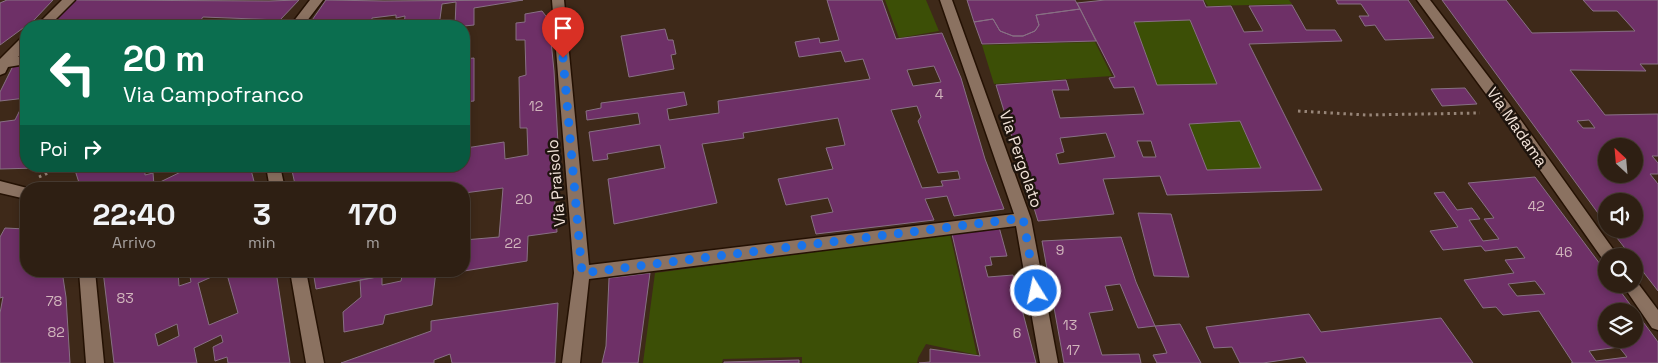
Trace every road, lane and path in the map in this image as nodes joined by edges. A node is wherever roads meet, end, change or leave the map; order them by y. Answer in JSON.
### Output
{"nodes":[{"id":1,"x":69,"y":0,"type":"edge"},
{"id":2,"x":317,"y":0,"type":"edge"},
{"id":3,"x":558,"y":0,"type":"edge"},
{"id":4,"x":946,"y":0,"type":"edge"},
{"id":5,"x":1423,"y":0,"type":"edge"},
{"id":6,"x":48,"y":20,"type":"edge"},
{"id":7,"x":301,"y":20,"type":"edge"},
{"id":8,"x":20,"y":47,"type":"edge"},
{"id":9,"x":20,"y":61,"type":"edge"},
{"id":10,"x":1,"y":66,"type":"edge"},
{"id":11,"x":1505,"y":109,"type":"junction"},
{"id":12,"x":1298,"y":111,"type":"dead end"},
{"id":13,"x":0,"y":187,"type":"edge"},
{"id":14,"x":20,"y":192,"type":"edge"},
{"id":15,"x":1023,"y":218,"type":"junction"},
{"id":16,"x":1604,"y":248,"type":"edge"},
{"id":17,"x":582,"y":273,"type":"junction"},
{"id":18,"x":88,"y":277,"type":"edge"},
{"id":19,"x":299,"y":277,"type":"edge"},
{"id":20,"x":1636,"y":293,"type":"edge"},
{"id":21,"x":1658,"y":323,"type":"edge"},
{"id":22,"x":95,"y":363,"type":"edge"},
{"id":23,"x":315,"y":363,"type":"edge"},
{"id":24,"x":571,"y":363,"type":"edge"},
{"id":25,"x":1049,"y":363,"type":"edge"}],
"edges":[{"from":1,"to":6,"type":"street"},
{"from":2,"to":7,"type":"street"},
{"from":3,"to":17,"type":"street","name":"Via Praisolo"},
{"from":4,"to":15,"type":"street","name":"Via Pergolato"},
{"from":5,"to":11,"type":"street","name":"Via Madama"},
{"from":8,"to":10,"type":"street"},
{"from":9,"to":10,"type":"street"},
{"from":11,"to":12,"type":"path"},
{"from":11,"to":16,"type":"street","name":"Via Madama"},
{"from":13,"to":14,"type":"street"},
{"from":15,"to":17,"type":"street"},
{"from":15,"to":25,"type":"street","name":"Via Pergolato"},
{"from":17,"to":24,"type":"street","name":"Via Praisolo"},
{"from":18,"to":22,"type":"street"},
{"from":19,"to":23,"type":"street"},
{"from":20,"to":21,"type":"street"}]}
